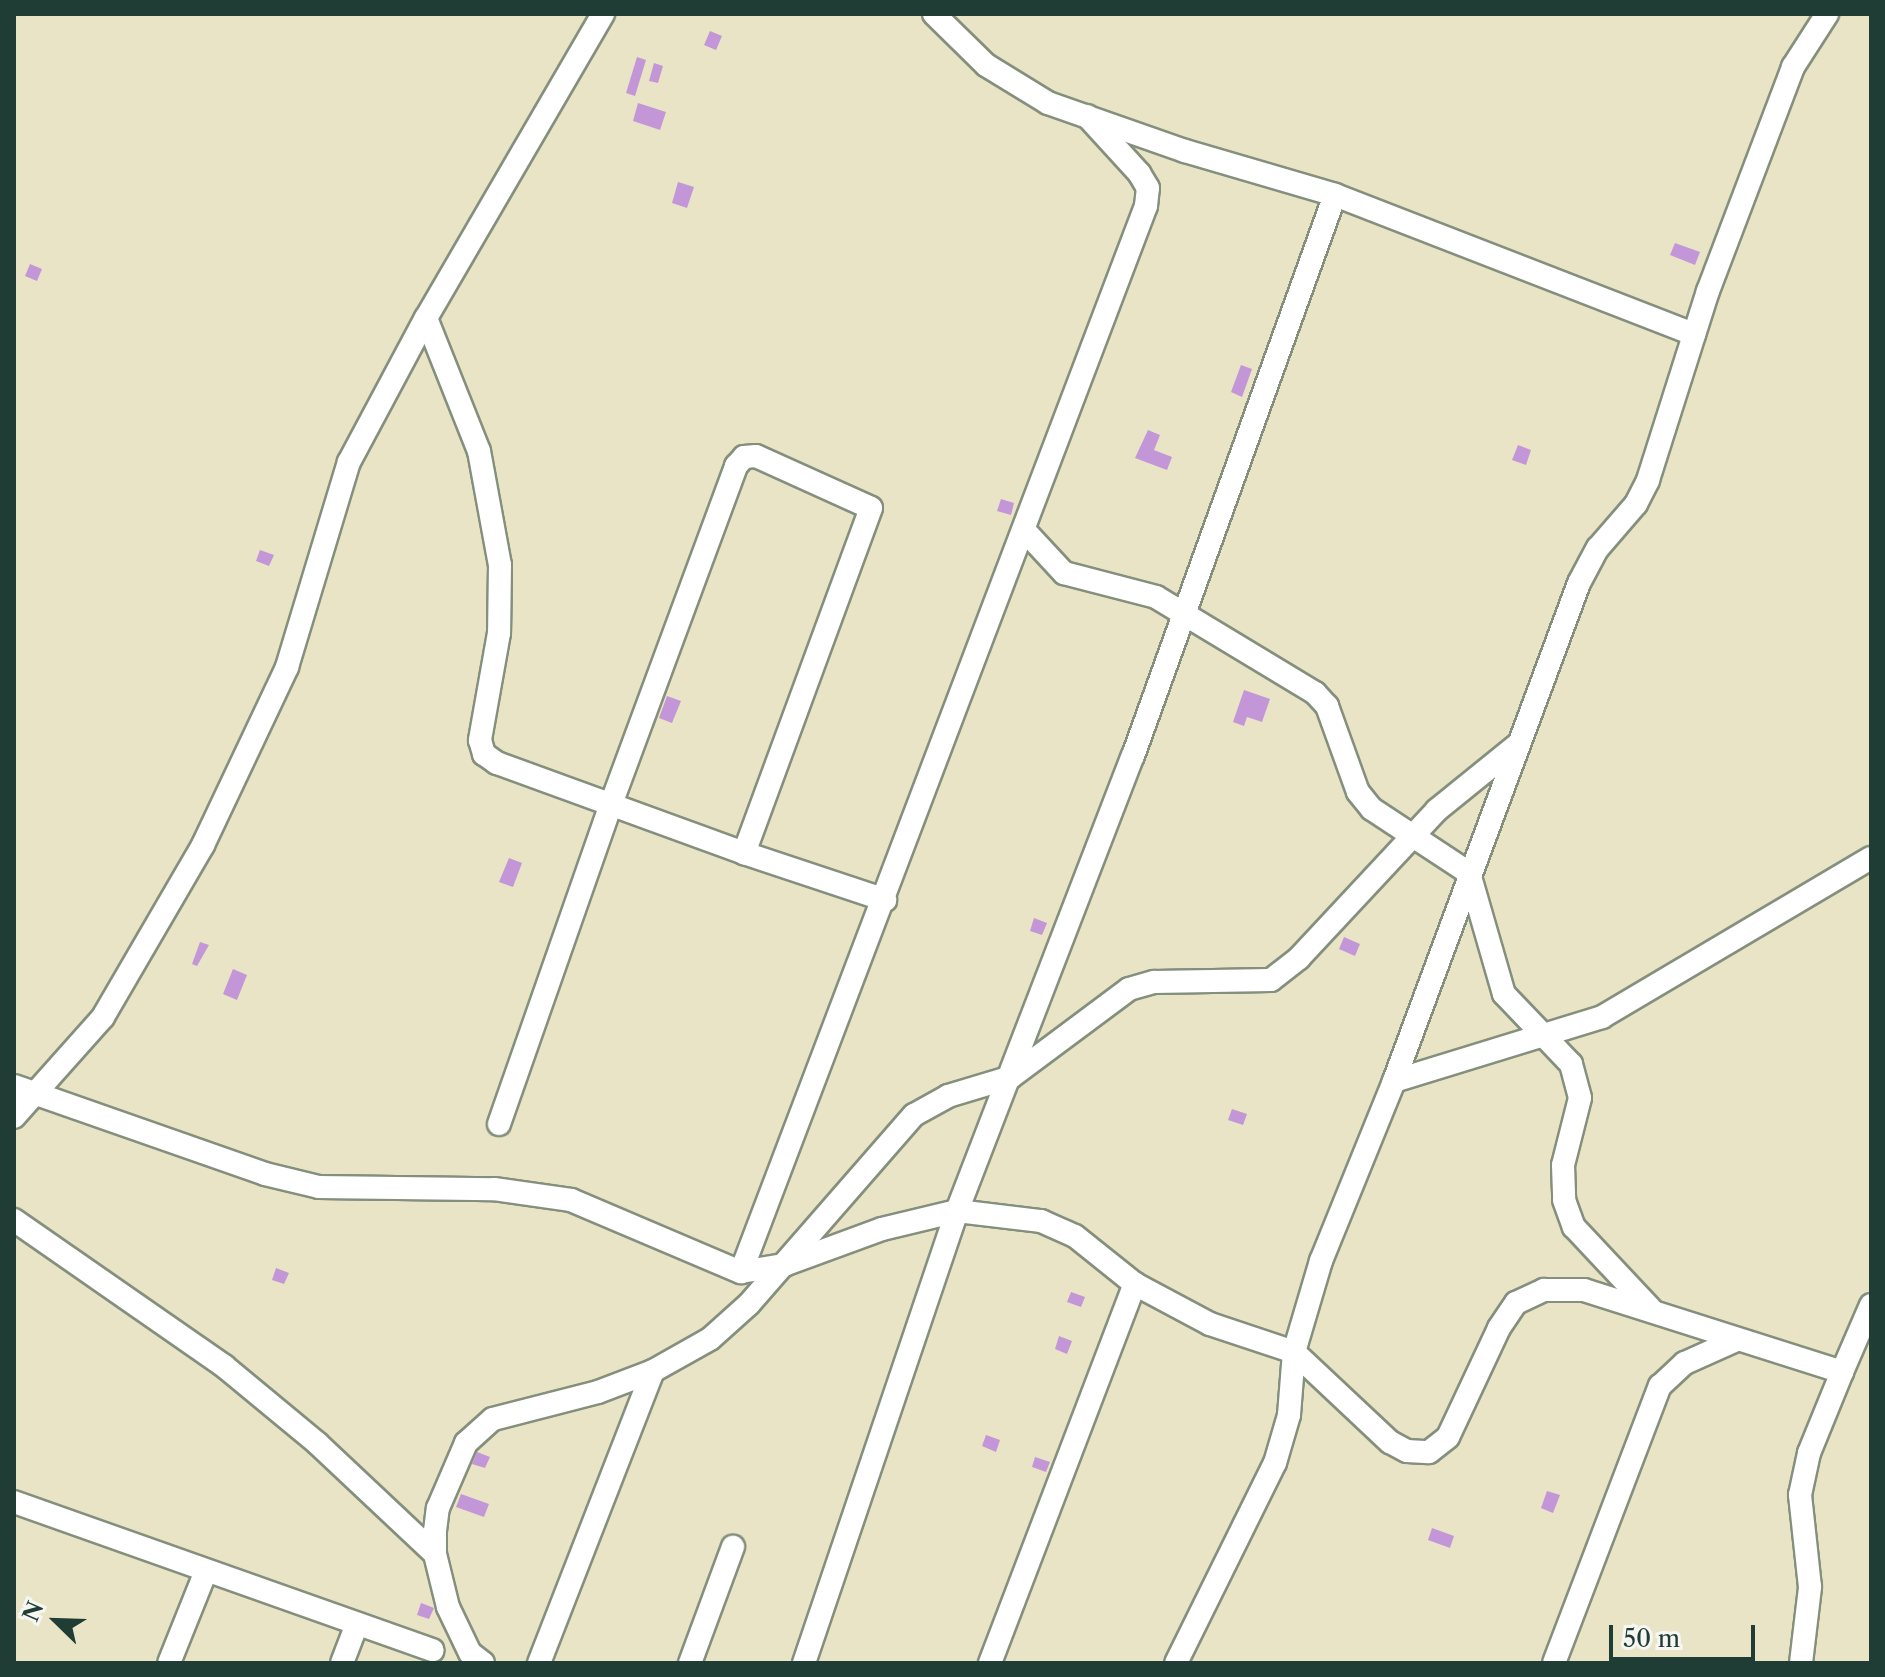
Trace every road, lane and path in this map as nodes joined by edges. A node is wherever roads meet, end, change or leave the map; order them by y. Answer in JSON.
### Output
{"nodes":[{"id":1,"x":603,"y":14,"type":"edge"},
{"id":2,"x":934,"y":14,"type":"edge"},
{"id":3,"x":1827,"y":14,"type":"edge"},
{"id":4,"x":1087,"y":116,"type":"junction"},
{"id":5,"x":1335,"y":195,"type":"junction"},
{"id":6,"x":426,"y":318,"type":"junction"},
{"id":7,"x":1694,"y":334,"type":"junction"},
{"id":8,"x":1024,"y":530,"type":"junction"},
{"id":9,"x":1184,"y":614,"type":"junction"},
{"id":10,"x":1516,"y":746,"type":"junction"},
{"id":11,"x":610,"y":807,"type":"junction"},
{"id":12,"x":1412,"y":836,"type":"junction"},
{"id":13,"x":744,"y":853,"type":"junction"},
{"id":14,"x":1871,"y":858,"type":"edge"},
{"id":15,"x":1469,"y":873,"type":"junction"},
{"id":16,"x":885,"y":900,"type":"junction"},
{"id":17,"x":1548,"y":1038,"type":"junction"},
{"id":18,"x":1011,"y":1077,"type":"junction"},
{"id":19,"x":1394,"y":1081,"type":"junction"},
{"id":20,"x":14,"y":1086,"type":"edge"},
{"id":21,"x":36,"y":1094,"type":"junction"},
{"id":22,"x":14,"y":1117,"type":"edge"},
{"id":23,"x":499,"y":1124,"type":"dead end"},
{"id":24,"x":957,"y":1211,"type":"junction"},
{"id":25,"x":14,"y":1220,"type":"edge"},
{"id":26,"x":784,"y":1265,"type":"junction"},
{"id":27,"x":741,"y":1272,"type":"junction"},
{"id":28,"x":1135,"y":1284,"type":"junction"},
{"id":29,"x":1871,"y":1305,"type":"edge"},
{"id":30,"x":1654,"y":1312,"type":"junction"},
{"id":31,"x":1734,"y":1341,"type":"junction"},
{"id":32,"x":1294,"y":1352,"type":"junction"},
{"id":33,"x":653,"y":1371,"type":"junction"},
{"id":34,"x":1842,"y":1372,"type":"junction"},
{"id":35,"x":14,"y":1502,"type":"edge"},
{"id":36,"x":733,"y":1547,"type":"dead end"},
{"id":37,"x":435,"y":1554,"type":"junction"},
{"id":38,"x":206,"y":1571,"type":"junction"},
{"id":39,"x":448,"y":1607,"type":"junction"},
{"id":40,"x":357,"y":1624,"type":"junction"},
{"id":41,"x":430,"y":1656,"type":"edge"},
{"id":42,"x":169,"y":1663,"type":"edge"},
{"id":43,"x":342,"y":1663,"type":"edge"},
{"id":44,"x":483,"y":1663,"type":"edge"},
{"id":45,"x":539,"y":1663,"type":"edge"},
{"id":46,"x":690,"y":1663,"type":"edge"},
{"id":47,"x":804,"y":1663,"type":"edge"},
{"id":48,"x":990,"y":1663,"type":"edge"},
{"id":49,"x":1176,"y":1663,"type":"edge"},
{"id":50,"x":1554,"y":1663,"type":"edge"},
{"id":51,"x":1801,"y":1663,"type":"edge"}],
"edges":[{"from":1,"to":6,"type":"street"},
{"from":2,"to":4,"type":"street"},
{"from":3,"to":7,"type":"street"},
{"from":4,"to":5,"type":"street"},
{"from":4,"to":8,"type":"street"},
{"from":5,"to":7,"type":"street"},
{"from":5,"to":9,"type":"street"},
{"from":6,"to":11,"type":"street"},
{"from":6,"to":21,"type":"street"},
{"from":7,"to":10,"type":"street"},
{"from":8,"to":9,"type":"street"},
{"from":8,"to":16,"type":"street"},
{"from":9,"to":12,"type":"street"},
{"from":9,"to":18,"type":"street"},
{"from":10,"to":12,"type":"street"},
{"from":10,"to":15,"type":"street"},
{"from":11,"to":13,"type":"street"},
{"from":11,"to":13,"type":"street"},
{"from":11,"to":23,"type":"street"},
{"from":12,"to":15,"type":"street"},
{"from":12,"to":18,"type":"street"},
{"from":13,"to":16,"type":"street"},
{"from":14,"to":17,"type":"street"},
{"from":15,"to":17,"type":"street"},
{"from":15,"to":19,"type":"street"},
{"from":16,"to":27,"type":"street"},
{"from":17,"to":19,"type":"street"},
{"from":17,"to":30,"type":"street"},
{"from":18,"to":24,"type":"street"},
{"from":18,"to":26,"type":"street"},
{"from":19,"to":32,"type":"street"},
{"from":20,"to":21,"type":"street"},
{"from":21,"to":22,"type":"street"},
{"from":21,"to":27,"type":"street"},
{"from":24,"to":26,"type":"street"},
{"from":24,"to":28,"type":"street"},
{"from":24,"to":47,"type":"street"},
{"from":25,"to":37,"type":"street"},
{"from":26,"to":27,"type":"street"},
{"from":26,"to":33,"type":"street"},
{"from":28,"to":32,"type":"street"},
{"from":28,"to":48,"type":"street"},
{"from":29,"to":34,"type":"street"},
{"from":30,"to":31,"type":"street"},
{"from":30,"to":32,"type":"street"},
{"from":31,"to":34,"type":"street"},
{"from":31,"to":50,"type":"street"},
{"from":32,"to":49,"type":"street"},
{"from":33,"to":37,"type":"street"},
{"from":33,"to":45,"type":"street"},
{"from":34,"to":51,"type":"street"},
{"from":35,"to":38,"type":"street"},
{"from":36,"to":46,"type":"street"},
{"from":37,"to":39,"type":"street"},
{"from":38,"to":40,"type":"street"},
{"from":38,"to":42,"type":"street"},
{"from":39,"to":41,"type":"street"},
{"from":39,"to":44,"type":"street"},
{"from":40,"to":41,"type":"street"},
{"from":40,"to":43,"type":"street"}]}
